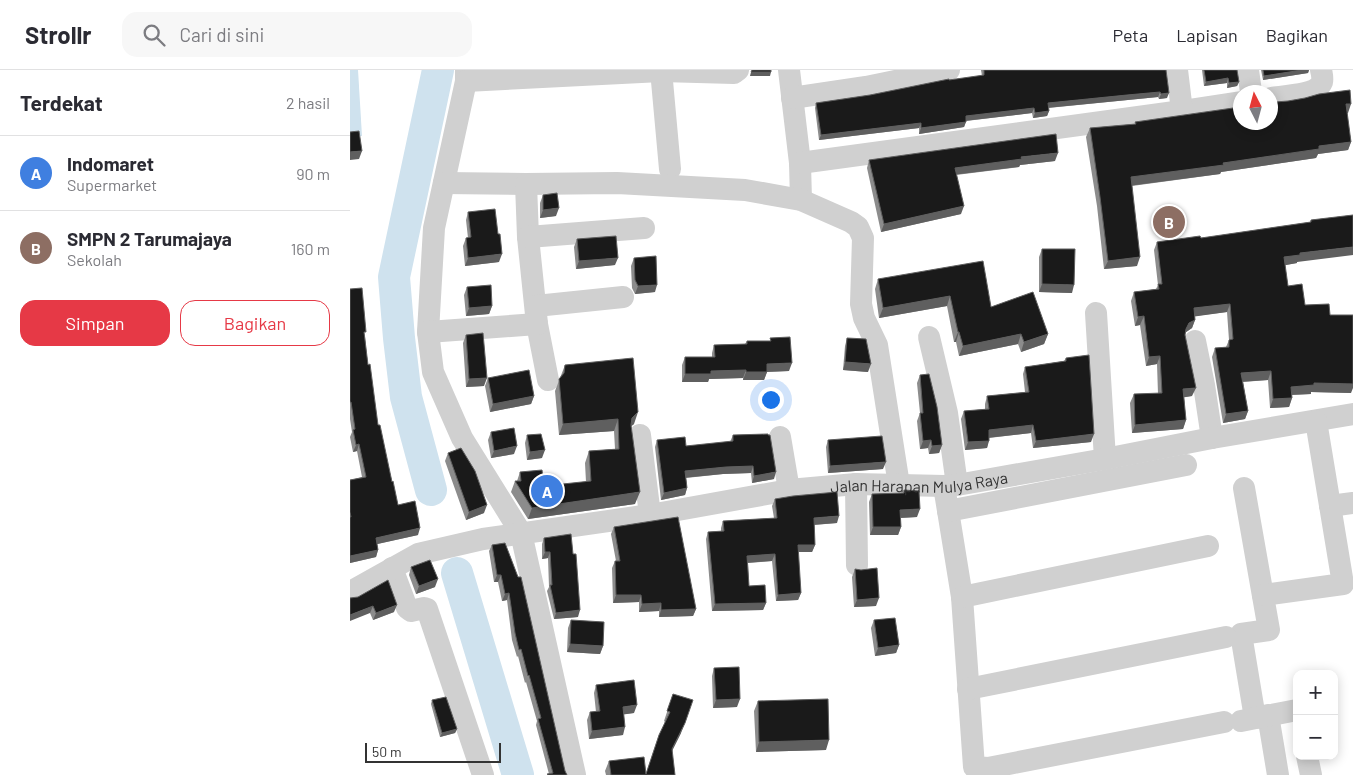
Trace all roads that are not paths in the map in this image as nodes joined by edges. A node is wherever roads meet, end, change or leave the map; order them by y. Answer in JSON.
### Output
{"nodes":[{"id":1,"x":738,"y":70,"type":"edge"},
{"id":2,"x":789,"y":70,"type":"edge"},
{"id":3,"x":948,"y":70,"type":"edge"},
{"id":4,"x":1177,"y":70,"type":"edge"},
{"id":5,"x":1248,"y":70,"type":"edge"},
{"id":6,"x":1322,"y":70,"type":"edge"},
{"id":7,"x":661,"y":71,"type":"edge"},
{"id":8,"x":466,"y":76,"type":"edge"},
{"id":9,"x":866,"y":78,"type":"edge"},
{"id":10,"x":1250,"y":85,"type":"edge"},
{"id":11,"x":1278,"y":97,"type":"edge"},
{"id":12,"x":792,"y":98,"type":"junction"},
{"id":13,"x":1233,"y":103,"type":"edge"},
{"id":14,"x":1182,"y":111,"type":"junction"},
{"id":15,"x":800,"y":163,"type":"junction"},
{"id":16,"x":670,"y":169,"type":"dead end"},
{"id":17,"x":444,"y":183,"type":"junction"},
{"id":18,"x":526,"y":184,"type":"junction"},
{"id":19,"x":800,"y":200,"type":"junction"},
{"id":20,"x":644,"y":228,"type":"dead end"},
{"id":21,"x":528,"y":237,"type":"junction"},
{"id":22,"x":623,"y":297,"type":"dead end"},
{"id":23,"x":1096,"y":313,"type":"dead end"},
{"id":24,"x":537,"y":315,"type":"junction"},
{"id":25,"x":428,"y":332,"type":"junction"},
{"id":26,"x":930,"y":337,"type":"dead end"},
{"id":27,"x":1195,"y":341,"type":"dead end"},
{"id":28,"x":548,"y":380,"type":"dead end"},
{"id":29,"x":1353,"y":414,"type":"edge"},
{"id":30,"x":1316,"y":421,"type":"junction"},
{"id":31,"x":640,"y":436,"type":"dead end"},
{"id":32,"x":780,"y":437,"type":"dead end"},
{"id":33,"x":1212,"y":438,"type":"junction"},
{"id":34,"x":1104,"y":459,"type":"junction"},
{"id":35,"x":1186,"y":465,"type":"dead end"},
{"id":36,"x":856,"y":484,"type":"junction"},
{"id":37,"x":899,"y":485,"type":"junction"},
{"id":38,"x":950,"y":485,"type":"junction"},
{"id":39,"x":1244,"y":488,"type":"dead end"},
{"id":40,"x":789,"y":490,"type":"junction"},
{"id":41,"x":1353,"y":503,"type":"edge"},
{"id":42,"x":1330,"y":506,"type":"junction"},
{"id":43,"x":948,"y":511,"type":"junction"},
{"id":44,"x":650,"y":515,"type":"junction"},
{"id":45,"x":521,"y":533,"type":"junction"},
{"id":46,"x":1208,"y":546,"type":"dead end"},
{"id":47,"x":857,"y":565,"type":"dead end"},
{"id":48,"x":392,"y":568,"type":"junction"},
{"id":49,"x":350,"y":592,"type":"edge"},
{"id":50,"x":1263,"y":595,"type":"junction"},
{"id":51,"x":962,"y":597,"type":"junction"},
{"id":52,"x":1226,"y":637,"type":"dead end"},
{"id":53,"x":968,"y":689,"type":"junction"},
{"id":54,"x":1293,"y":711,"type":"edge"},
{"id":55,"x":1246,"y":719,"type":"junction"},
{"id":56,"x":1308,"y":760,"type":"edge"},
{"id":57,"x":973,"y":771,"type":"edge"},
{"id":58,"x":483,"y":775,"type":"edge"},
{"id":59,"x":575,"y":775,"type":"edge"},
{"id":60,"x":1278,"y":775,"type":"edge"},
{"id":61,"x":1311,"y":775,"type":"edge"}],
"edges":[{"from":1,"to":7,"type":"street"},
{"from":2,"to":12,"type":"street"},
{"from":3,"to":9,"type":"street"},
{"from":4,"to":14,"type":"street"},
{"from":5,"to":10,"type":"street"},
{"from":6,"to":11,"type":"street"},
{"from":7,"to":8,"type":"street"},
{"from":7,"to":16,"type":"street"},
{"from":8,"to":17,"type":"street"},
{"from":9,"to":12,"type":"street"},
{"from":12,"to":15,"type":"street"},
{"from":13,"to":14,"type":"street"},
{"from":14,"to":15,"type":"street"},
{"from":15,"to":19,"type":"street"},
{"from":17,"to":18,"type":"street"},
{"from":17,"to":25,"type":"street"},
{"from":18,"to":19,"type":"street"},
{"from":18,"to":21,"type":"street"},
{"from":19,"to":37,"type":"street"},
{"from":20,"to":21,"type":"street"},
{"from":21,"to":24,"type":"street"},
{"from":22,"to":24,"type":"street"},
{"from":23,"to":34,"type":"street"},
{"from":24,"to":25,"type":"street"},
{"from":24,"to":28,"type":"street"},
{"from":25,"to":45,"type":"street"},
{"from":26,"to":38,"type":"street"},
{"from":27,"to":33,"type":"street"},
{"from":29,"to":30,"type":"street","name":"Jalan Harapan Mulya Raya"},
{"from":30,"to":33,"type":"street","name":"Jalan Harapan Mulya Raya"},
{"from":30,"to":42,"type":"street"},
{"from":31,"to":44,"type":"street"},
{"from":32,"to":40,"type":"street"},
{"from":33,"to":34,"type":"street","name":"Jalan Harapan Mulya Raya"},
{"from":34,"to":38,"type":"street","name":"Jalan Harapan Mulya Raya"},
{"from":35,"to":43,"type":"street"},
{"from":36,"to":37,"type":"street","name":"Jalan Harapan Mulya Raya"},
{"from":36,"to":40,"type":"street","name":"Jalan Harapan Mulya Raya"},
{"from":36,"to":47,"type":"street"},
{"from":37,"to":38,"type":"street","name":"Jalan Harapan Mulya Raya"},
{"from":38,"to":43,"type":"street"},
{"from":39,"to":50,"type":"street"},
{"from":40,"to":44,"type":"street","name":"Jalan Harapan Mulya Raya"},
{"from":41,"to":42,"type":"street"},
{"from":42,"to":50,"type":"street"},
{"from":43,"to":51,"type":"street"},
{"from":44,"to":45,"type":"street","name":"Jalan Harapan Mulya Raya"},
{"from":45,"to":48,"type":"street","name":"Jalan Harapan Mulya Raya"},
{"from":45,"to":59,"type":"street"},
{"from":46,"to":51,"type":"street"},
{"from":48,"to":49,"type":"street"},
{"from":48,"to":58,"type":"street"},
{"from":50,"to":55,"type":"street"},
{"from":51,"to":53,"type":"street"},
{"from":52,"to":53,"type":"street"},
{"from":53,"to":57,"type":"street"},
{"from":54,"to":55,"type":"street"},
{"from":55,"to":57,"type":"street"},
{"from":55,"to":60,"type":"street"},
{"from":56,"to":61,"type":"street"}]}
